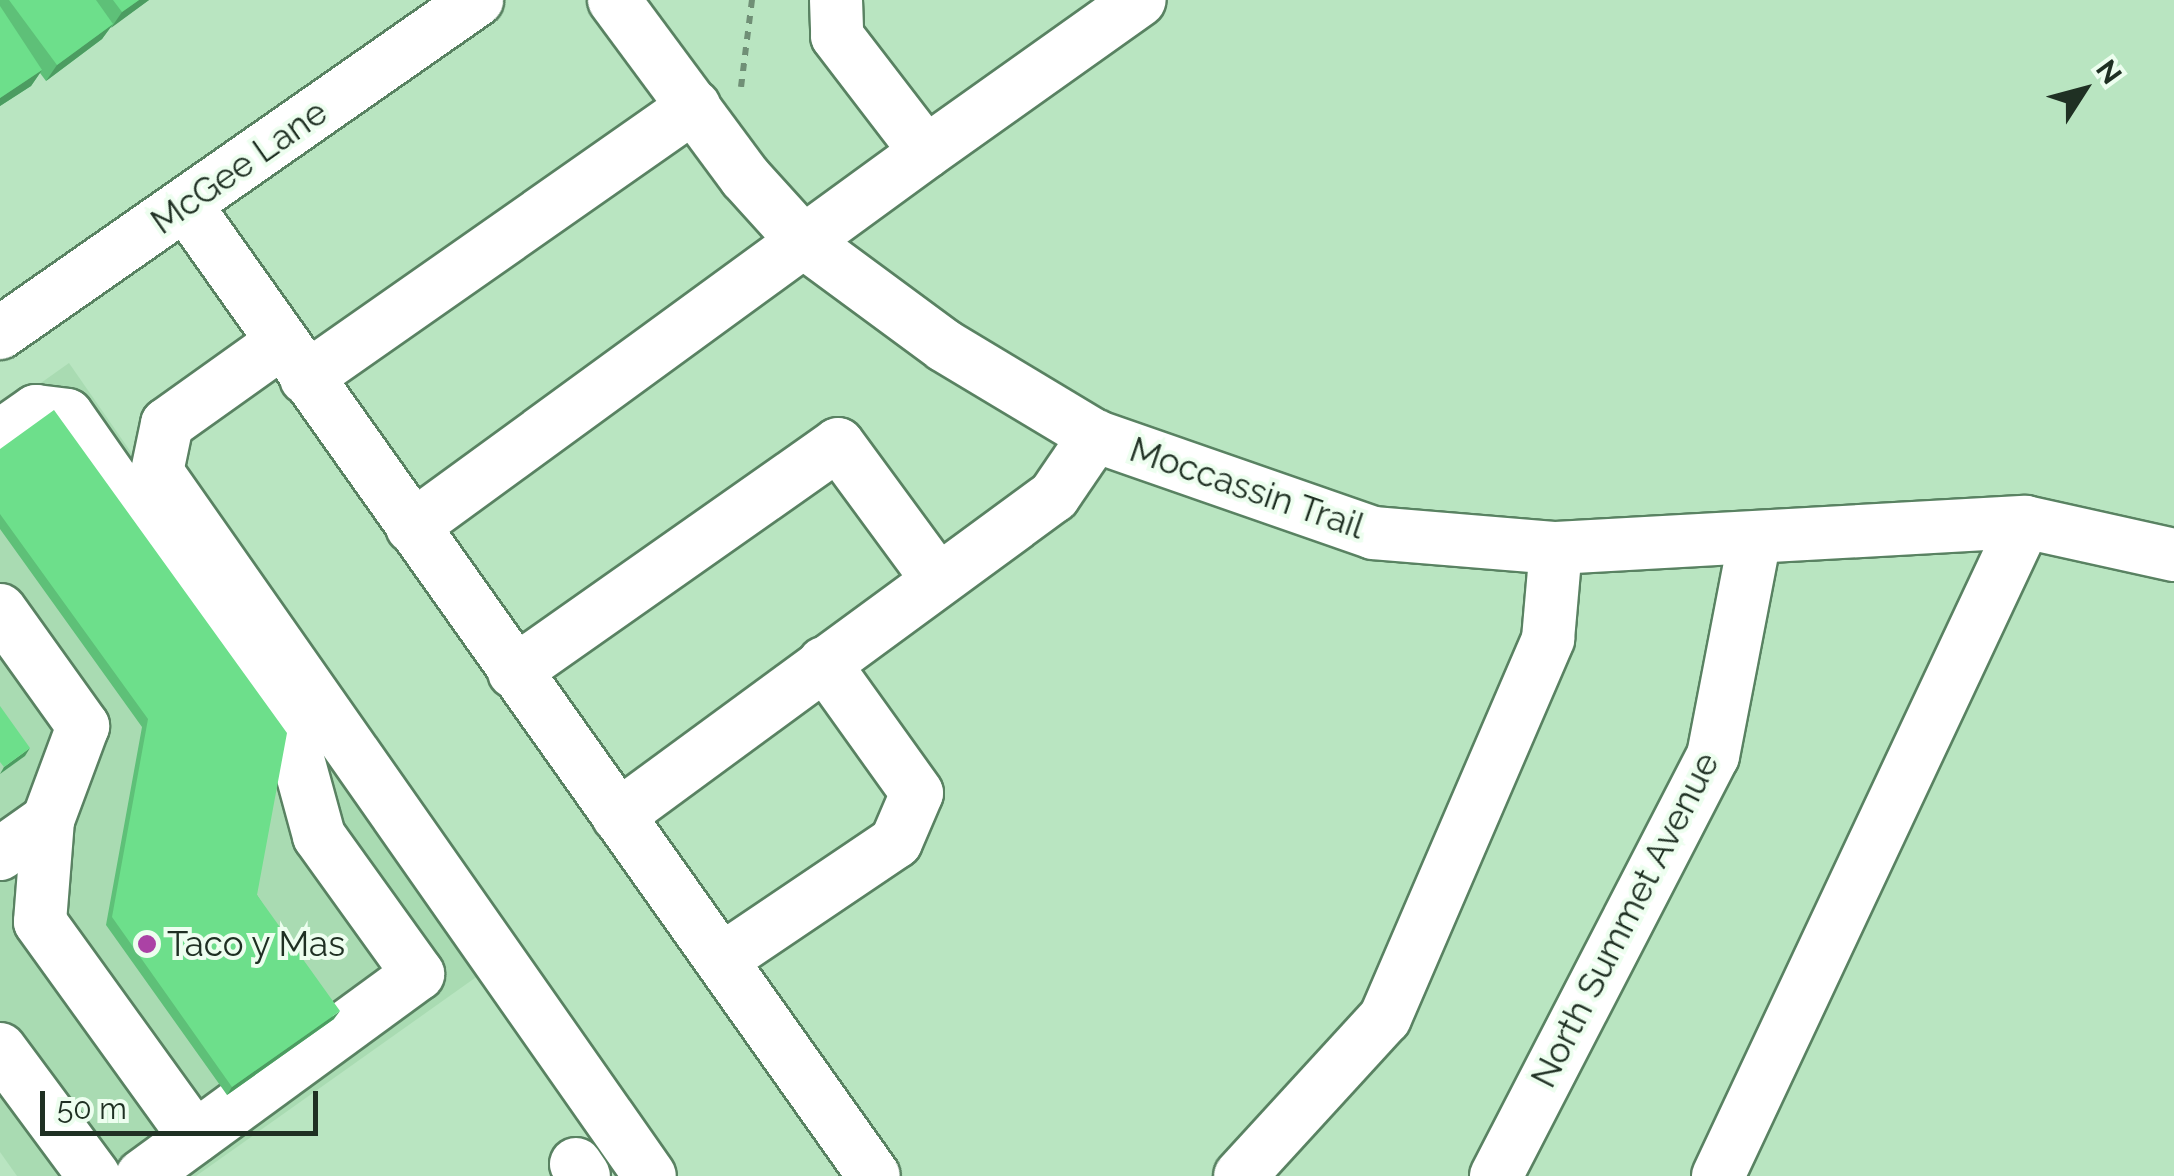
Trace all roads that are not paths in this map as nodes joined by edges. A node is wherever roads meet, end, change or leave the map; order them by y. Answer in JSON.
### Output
{"nodes":[{"id":1,"x":477,"y":0,"type":"edge"},
{"id":2,"x":614,"y":0,"type":"edge"},
{"id":3,"x":836,"y":0,"type":"edge"},
{"id":4,"x":1140,"y":0,"type":"edge"},
{"id":5,"x":718,"y":96,"type":"junction"},
{"id":6,"x":926,"y":152,"type":"junction"},
{"id":7,"x":185,"y":204,"type":"junction"},
{"id":8,"x":804,"y":242,"type":"junction"},
{"id":9,"x":0,"y":333,"type":"edge"},
{"id":10,"x":294,"y":360,"type":"junction"},
{"id":11,"x":0,"y":436,"type":"edge"},
{"id":12,"x":1094,"y":436,"type":"junction"},
{"id":13,"x":2025,"y":522,"type":"junction"},
{"id":14,"x":412,"y":528,"type":"junction"},
{"id":15,"x":1755,"y":538,"type":"junction"},
{"id":16,"x":1556,"y":548,"type":"junction"},
{"id":17,"x":2174,"y":555,"type":"edge"},
{"id":18,"x":938,"y":579,"type":"junction"},
{"id":19,"x":0,"y":610,"type":"edge"},
{"id":20,"x":824,"y":663,"type":"junction"},
{"id":21,"x":514,"y":672,"type":"junction"},
{"id":22,"x":618,"y":816,"type":"junction"},
{"id":23,"x":48,"y":820,"type":"junction"},
{"id":24,"x":0,"y":854,"type":"edge"},
{"id":25,"x":721,"y":960,"type":"junction"},
{"id":26,"x":0,"y":1048,"type":"edge"},
{"id":27,"x":195,"y":1137,"type":"junction"},
{"id":28,"x":94,"y":1176,"type":"edge"},
{"id":29,"x":142,"y":1176,"type":"edge"},
{"id":30,"x":650,"y":1176,"type":"edge"},
{"id":31,"x":874,"y":1176,"type":"edge"},
{"id":32,"x":1240,"y":1176,"type":"edge"},
{"id":33,"x":1496,"y":1176,"type":"edge"},
{"id":34,"x":1718,"y":1176,"type":"edge"}],
"edges":[{"from":1,"to":7,"type":"street","name":"McGee Lane"},
{"from":2,"to":5,"type":"street","name":"Moccassin Trail"},
{"from":3,"to":6,"type":"street"},
{"from":4,"to":6,"type":"street"},
{"from":5,"to":8,"type":"street","name":"Moccassin Trail"},
{"from":5,"to":10,"type":"street"},
{"from":6,"to":8,"type":"street"},
{"from":7,"to":9,"type":"street","name":"McGee Lane"},
{"from":7,"to":10,"type":"street"},
{"from":8,"to":12,"type":"street","name":"Moccassin Trail"},
{"from":8,"to":14,"type":"street"},
{"from":10,"to":14,"type":"street"},
{"from":10,"to":30,"type":"street"},
{"from":11,"to":27,"type":"street"},
{"from":12,"to":16,"type":"street","name":"Moccassin Trail"},
{"from":12,"to":18,"type":"street"},
{"from":13,"to":15,"type":"street","name":"Moccassin Trail"},
{"from":13,"to":17,"type":"street","name":"Moccassin Trail"},
{"from":13,"to":34,"type":"street"},
{"from":14,"to":21,"type":"street"},
{"from":15,"to":16,"type":"street","name":"Moccassin Trail"},
{"from":15,"to":33,"type":"street","name":"North Summet Avenue"},
{"from":16,"to":32,"type":"street"},
{"from":18,"to":20,"type":"street"},
{"from":18,"to":21,"type":"street"},
{"from":19,"to":23,"type":"street"},
{"from":20,"to":22,"type":"street"},
{"from":20,"to":25,"type":"street"},
{"from":21,"to":22,"type":"street"},
{"from":22,"to":25,"type":"street"},
{"from":23,"to":24,"type":"street"},
{"from":23,"to":27,"type":"street"},
{"from":25,"to":31,"type":"street"},
{"from":26,"to":28,"type":"street"},
{"from":27,"to":29,"type":"street"}]}
